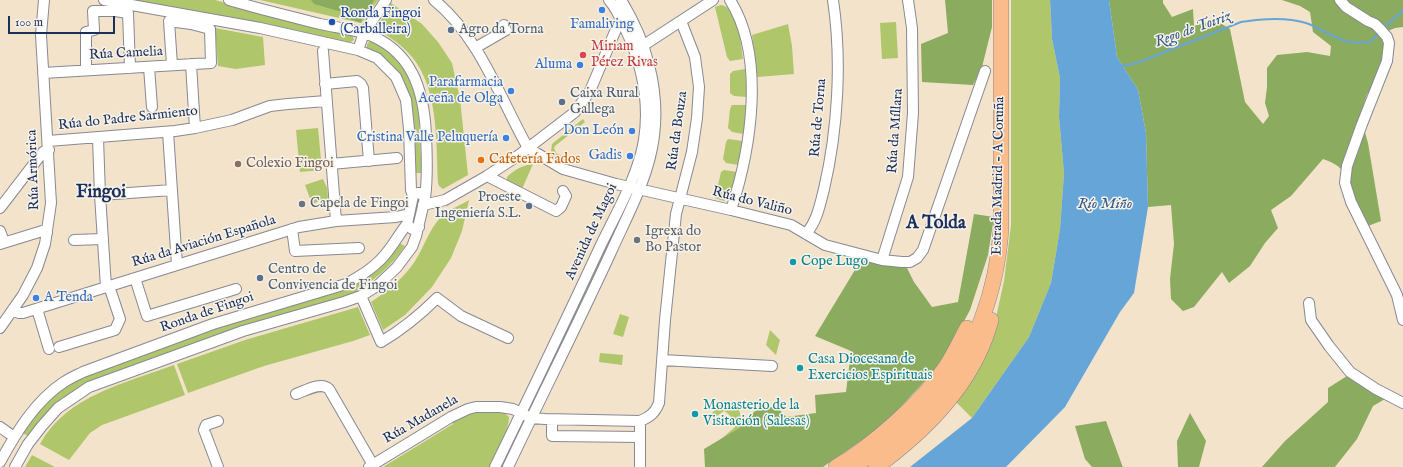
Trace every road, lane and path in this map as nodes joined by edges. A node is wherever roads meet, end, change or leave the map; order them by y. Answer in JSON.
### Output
{"nodes":[{"id":1,"x":44,"y":0,"type":"edge"},
{"id":2,"x":104,"y":0,"type":"edge"},
{"id":3,"x":229,"y":0,"type":"edge"},
{"id":4,"x":386,"y":0,"type":"edge"},
{"id":5,"x":434,"y":0,"type":"edge"},
{"id":6,"x":609,"y":0,"type":"edge"},
{"id":7,"x":713,"y":0,"type":"edge"},
{"id":8,"x":730,"y":0,"type":"edge"},
{"id":9,"x":833,"y":0,"type":"edge"},
{"id":10,"x":908,"y":0,"type":"edge"},
{"id":11,"x":1000,"y":0,"type":"edge"},
{"id":12,"x":1340,"y":0,"type":"edge"},
{"id":13,"x":625,"y":2,"type":"edge"},
{"id":14,"x":620,"y":18,"type":"junction"},
{"id":15,"x":681,"y":21,"type":"junction"},
{"id":16,"x":504,"y":25,"type":"dead end"},
{"id":17,"x":364,"y":33,"type":"junction"},
{"id":18,"x":644,"y":45,"type":"junction"},
{"id":19,"x":475,"y":48,"type":"junction"},
{"id":20,"x":358,"y":50,"type":"junction"},
{"id":21,"x":323,"y":51,"type":"dead end"},
{"id":22,"x":191,"y":64,"type":"junction"},
{"id":23,"x":172,"y":65,"type":"junction"},
{"id":24,"x":149,"y":67,"type":"junction"},
{"id":25,"x":130,"y":68,"type":"junction"},
{"id":26,"x":86,"y":70,"type":"junction"},
{"id":27,"x":985,"y":71,"type":"dead end"},
{"id":28,"x":43,"y":73,"type":"junction"},
{"id":29,"x":325,"y":84,"type":"junction"},
{"id":30,"x":1001,"y":90,"type":"junction"},
{"id":31,"x":326,"y":101,"type":"junction"},
{"id":32,"x":152,"y":107,"type":"dead end"},
{"id":33,"x":195,"y":128,"type":"junction"},
{"id":34,"x":168,"y":132,"type":"junction"},
{"id":35,"x":98,"y":138,"type":"junction"},
{"id":36,"x":48,"y":146,"type":"junction"},
{"id":37,"x":528,"y":148,"type":"junction"},
{"id":38,"x":397,"y":158,"type":"dead end"},
{"id":39,"x":369,"y":161,"type":"junction"},
{"id":40,"x":331,"y":164,"type":"junction"},
{"id":41,"x":487,"y":176,"type":"junction"},
{"id":42,"x":1002,"y":182,"type":"junction"},
{"id":43,"x":628,"y":187,"type":"junction"},
{"id":44,"x":172,"y":190,"type":"junction"},
{"id":45,"x":640,"y":190,"type":"junction"},
{"id":46,"x":563,"y":191,"type":"dead end"},
{"id":47,"x":100,"y":195,"type":"junction"},
{"id":48,"x":412,"y":196,"type":"junction"},
{"id":49,"x":680,"y":199,"type":"junction"},
{"id":50,"x":424,"y":202,"type":"junction"},
{"id":51,"x":0,"y":208,"type":"edge"},
{"id":52,"x":731,"y":210,"type":"junction"},
{"id":53,"x":408,"y":219,"type":"junction"},
{"id":54,"x":336,"y":221,"type":"junction"},
{"id":55,"x":418,"y":227,"type":"junction"},
{"id":56,"x":292,"y":229,"type":"junction"},
{"id":57,"x":0,"y":231,"type":"edge"},
{"id":58,"x":47,"y":233,"type":"junction"},
{"id":59,"x":806,"y":234,"type":"junction"},
{"id":60,"x":103,"y":239,"type":"junction"},
{"id":61,"x":74,"y":240,"type":"dead end"},
{"id":62,"x":2,"y":243,"type":"edge"},
{"id":63,"x":359,"y":248,"type":"dead end"},
{"id":64,"x":882,"y":260,"type":"junction"},
{"id":65,"x":177,"y":264,"type":"junction"},
{"id":66,"x":135,"y":278,"type":"junction"},
{"id":67,"x":107,"y":287,"type":"junction"},
{"id":68,"x":236,"y":289,"type":"dead end"},
{"id":69,"x":361,"y":296,"type":"junction"},
{"id":70,"x":1309,"y":304,"type":"dead end"},
{"id":71,"x":14,"y":309,"type":"junction"},
{"id":72,"x":37,"y":309,"type":"junction"},
{"id":73,"x":1403,"y":320,"type":"edge"},
{"id":74,"x":0,"y":328,"type":"edge"},
{"id":75,"x":508,"y":338,"type":"dead end"},
{"id":76,"x":662,"y":360,"type":"junction"},
{"id":77,"x":772,"y":366,"type":"dead end"},
{"id":78,"x":296,"y":394,"type":"dead end"},
{"id":79,"x":1403,"y":403,"type":"edge"},
{"id":80,"x":521,"y":413,"type":"junction"},
{"id":81,"x":531,"y":418,"type":"junction"},
{"id":82,"x":552,"y":420,"type":"junction"},
{"id":83,"x":218,"y":421,"type":"dead end"},
{"id":84,"x":640,"y":421,"type":"junction"},
{"id":85,"x":0,"y":427,"type":"edge"},
{"id":86,"x":14,"y":437,"type":"junction"},
{"id":87,"x":640,"y":437,"type":"junction"},
{"id":88,"x":28,"y":445,"type":"junction"},
{"id":89,"x":0,"y":462,"type":"edge"},
{"id":90,"x":371,"y":466,"type":"edge"},
{"id":91,"x":15,"y":467,"type":"edge"},
{"id":92,"x":218,"y":467,"type":"edge"},
{"id":93,"x":494,"y":467,"type":"edge"},
{"id":94,"x":508,"y":467,"type":"edge"},
{"id":95,"x":640,"y":467,"type":"edge"},
{"id":96,"x":836,"y":467,"type":"edge"},
{"id":97,"x":854,"y":467,"type":"edge"},
{"id":98,"x":876,"y":467,"type":"edge"}],
"edges":[{"from":1,"to":28,"type":"street","name":"Rúa Armórica"},
{"from":2,"to":20,"type":"street","name":"Ronda de Fingoi"},
{"from":3,"to":17,"type":"street","name":"Ronda de Fingoi"},
{"from":4,"to":17,"type":"street"},
{"from":5,"to":19,"type":"street"},
{"from":6,"to":14,"type":"street","name":"Avenida de Magoi"},
{"from":7,"to":15,"type":"street"},
{"from":8,"to":52,"type":"street"},
{"from":9,"to":59,"type":"street","name":"Rúa de Torna"},
{"from":10,"to":64,"type":"street","name":"Rúa da Míllara"},
{"from":11,"to":30,"type":"highway","name":"Estrada Madrid - A Coruña"},
{"from":12,"to":73,"type":"street"},
{"from":13,"to":14,"type":"street"},
{"from":13,"to":18,"type":"street","name":"Avenida de Magoi"},
{"from":14,"to":37,"type":"street"},
{"from":14,"to":43,"type":"street","name":"Avenida de Magoi"},
{"from":15,"to":18,"type":"street"},
{"from":15,"to":49,"type":"street","name":"Rúa da Bouza"},
{"from":16,"to":19,"type":"street"},
{"from":17,"to":20,"type":"street"},
{"from":17,"to":50,"type":"street","name":"Ronda de Fingoi"},
{"from":18,"to":45,"type":"street","name":"Avenida de Magoi"},
{"from":19,"to":37,"type":"street"},
{"from":20,"to":48,"type":"street","name":"Ronda de Fingoi"},
{"from":21,"to":29,"type":"street"},
{"from":22,"to":23,"type":"street","name":"Rúa Camelia"},
{"from":22,"to":23,"type":"street","name":"Rúa Camelia"},
{"from":22,"to":33,"type":"street"},
{"from":23,"to":24,"type":"street","name":"Rúa Camelia"},
{"from":24,"to":25,"type":"street","name":"Rúa Camelia"},
{"from":24,"to":32,"type":"street"},
{"from":25,"to":26,"type":"street","name":"Rúa Camelia"},
{"from":25,"to":26,"type":"street"},
{"from":26,"to":28,"type":"street","name":"Rúa Camelia"},
{"from":27,"to":64,"type":"street","name":"Rúa do Valiño"},
{"from":28,"to":36,"type":"street","name":"Rúa Armórica"},
{"from":29,"to":31,"type":"street"},
{"from":29,"to":39,"type":"street"},
{"from":30,"to":42,"type":"highway","name":"Estrada Madrid - A Coruña"},
{"from":30,"to":98,"type":"highway"},
{"from":31,"to":33,"type":"street","name":"Rúa do Padre Sarmiento"},
{"from":31,"to":40,"type":"street"},
{"from":33,"to":34,"type":"street","name":"Rúa do Padre Sarmiento"},
{"from":34,"to":35,"type":"street","name":"Rúa do Padre Sarmiento"},
{"from":34,"to":44,"type":"street"},
{"from":35,"to":36,"type":"street","name":"Rúa do Padre Sarmiento"},
{"from":35,"to":47,"type":"street"},
{"from":36,"to":51,"type":"street"},
{"from":36,"to":58,"type":"street","name":"Rúa Armórica"},
{"from":37,"to":41,"type":"street"},
{"from":37,"to":43,"type":"street","name":"Rúa do Valiño"},
{"from":38,"to":39,"type":"street"},
{"from":39,"to":40,"type":"street"},
{"from":40,"to":54,"type":"street"},
{"from":41,"to":46,"type":"street"},
{"from":41,"to":50,"type":"street"},
{"from":42,"to":96,"type":"highway"},
{"from":42,"to":97,"type":"highway","name":"Estrada Madrid - A Coruña"},
{"from":43,"to":45,"type":"street","name":"Rúa do Valiño"},
{"from":43,"to":80,"type":"street","name":"Avenida de Magoi"},
{"from":44,"to":47,"type":"street"},
{"from":44,"to":65,"type":"street"},
{"from":45,"to":49,"type":"street","name":"Rúa do Valiño"},
{"from":45,"to":81,"type":"street","name":"Avenida de Magoi"},
{"from":47,"to":60,"type":"street"},
{"from":48,"to":50,"type":"street"},
{"from":48,"to":53,"type":"street","name":"Ronda de Fingoi"},
{"from":49,"to":52,"type":"street","name":"Rúa do Valiño"},
{"from":49,"to":76,"type":"street","name":"Rúa da Bouza"},
{"from":50,"to":55,"type":"street","name":"Ronda de Fingoi"},
{"from":52,"to":59,"type":"street","name":"Rúa do Valiño"},
{"from":53,"to":54,"type":"street","name":"Rúa da Aviación Española"},
{"from":53,"to":55,"type":"street"},
{"from":53,"to":86,"type":"street","name":"Ronda de Fingoi"},
{"from":54,"to":56,"type":"street","name":"Rúa da Aviación Española"},
{"from":55,"to":69,"type":"street","name":"Ronda de Fingoi"},
{"from":56,"to":63,"type":"street"},
{"from":56,"to":65,"type":"street","name":"Rúa da Aviación Española"},
{"from":57,"to":62,"type":"street"},
{"from":58,"to":62,"type":"street"},
{"from":58,"to":71,"type":"street","name":"Rúa Armórica"},
{"from":59,"to":64,"type":"street","name":"Rúa do Valiño"},
{"from":60,"to":61,"type":"street"},
{"from":60,"to":67,"type":"street"},
{"from":65,"to":66,"type":"street","name":"Rúa da Aviación Española"},
{"from":66,"to":67,"type":"street","name":"Rúa da Aviación Española"},
{"from":66,"to":68,"type":"street"},
{"from":67,"to":72,"type":"street","name":"Rúa da Aviación Española"},
{"from":67,"to":72,"type":"street"},
{"from":69,"to":75,"type":"street"},
{"from":69,"to":88,"type":"street","name":"Ronda de Fingoi"},
{"from":70,"to":79,"type":"street"},
{"from":71,"to":72,"type":"street","name":"Rúa da Aviación Española"},
{"from":71,"to":74,"type":"street","name":"Rúa Armórica"},
{"from":76,"to":77,"type":"street"},
{"from":76,"to":84,"type":"street","name":"Rúa da Bouza"},
{"from":78,"to":90,"type":"street","name":"Rúa Madanela"},
{"from":80,"to":81,"type":"street","name":"Rúa Madanela"},
{"from":80,"to":90,"type":"street","name":"Rúa Madanela"},
{"from":80,"to":93,"type":"street","name":"Avenida de Magoi"},
{"from":81,"to":82,"type":"street"},
{"from":81,"to":94,"type":"street","name":"Avenida de Magoi"},
{"from":82,"to":84,"type":"street"},
{"from":82,"to":87,"type":"street"},
{"from":83,"to":92,"type":"street"},
{"from":84,"to":87,"type":"street"},
{"from":85,"to":86,"type":"street"},
{"from":86,"to":88,"type":"street"},
{"from":86,"to":89,"type":"street","name":"Ronda de Fingoi"},
{"from":87,"to":95,"type":"street"},
{"from":88,"to":91,"type":"street","name":"Ronda de Fingoi"}]}
